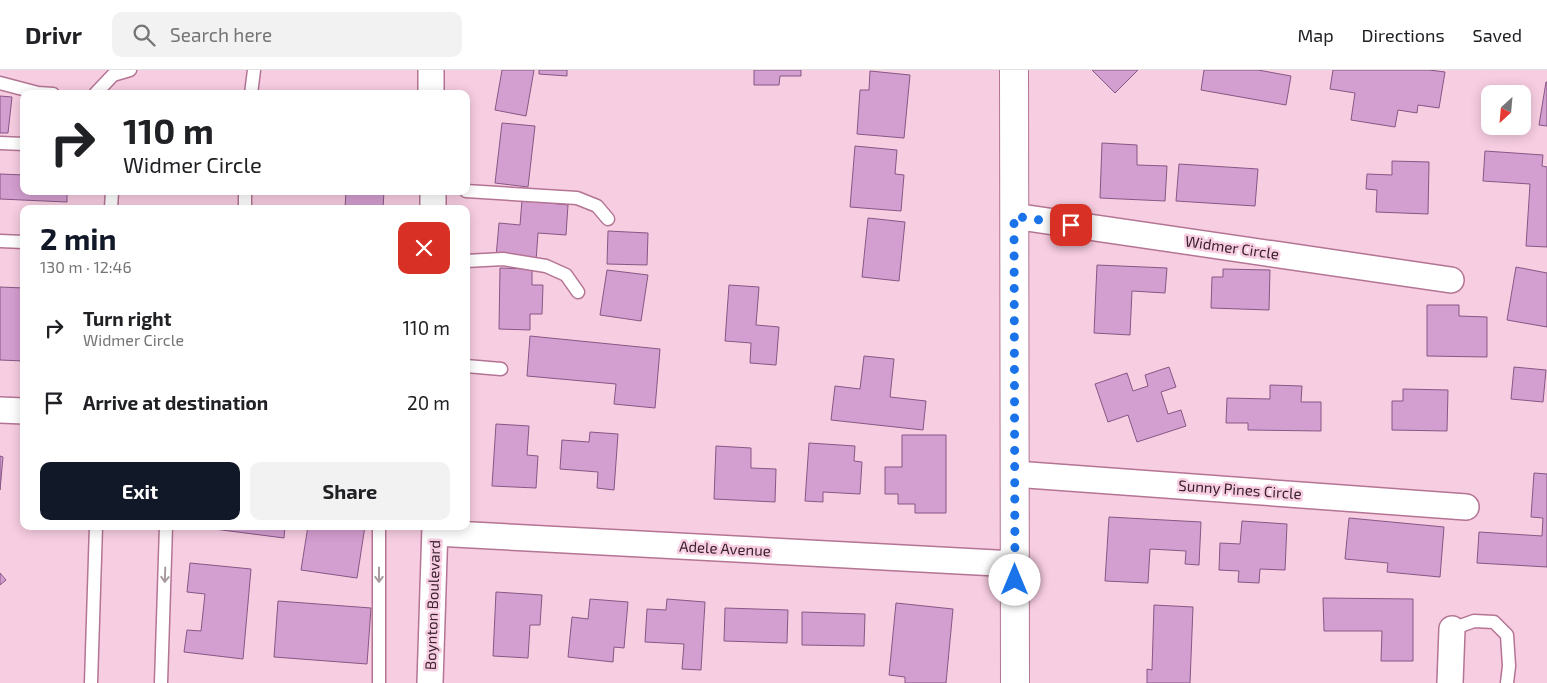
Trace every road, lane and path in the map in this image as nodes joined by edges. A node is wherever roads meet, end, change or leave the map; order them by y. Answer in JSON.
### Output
{"nodes":[{"id":1,"x":130,"y":70,"type":"edge"},
{"id":2,"x":254,"y":70,"type":"edge"},
{"id":3,"x":431,"y":70,"type":"edge"},
{"id":4,"x":1014,"y":70,"type":"edge"},
{"id":5,"x":0,"y":83,"type":"edge"},
{"id":6,"x":27,"y":90,"type":"edge"},
{"id":7,"x":99,"y":90,"type":"edge"},
{"id":8,"x":252,"y":90,"type":"edge"},
{"id":9,"x":432,"y":90,"type":"edge"},
{"id":10,"x":0,"y":143,"type":"edge"},
{"id":11,"x":20,"y":144,"type":"edge"},
{"id":12,"x":470,"y":191,"type":"edge"},
{"id":13,"x":1014,"y":216,"type":"junction"},
{"id":14,"x":608,"y":219,"type":"dead end"},
{"id":15,"x":0,"y":241,"type":"edge"},
{"id":16,"x":20,"y":242,"type":"edge"},
{"id":17,"x":470,"y":261,"type":"edge"},
{"id":18,"x":1451,"y":280,"type":"dead end"},
{"id":19,"x":578,"y":292,"type":"dead end"},
{"id":20,"x":470,"y":366,"type":"edge"},
{"id":21,"x":501,"y":369,"type":"dead end"},
{"id":22,"x":0,"y":410,"type":"edge"},
{"id":23,"x":20,"y":411,"type":"edge"},
{"id":24,"x":1014,"y":474,"type":"junction"},
{"id":25,"x":1466,"y":507,"type":"dead end"},
{"id":26,"x":96,"y":530,"type":"edge"},
{"id":27,"x":166,"y":530,"type":"edge"},
{"id":28,"x":379,"y":530,"type":"edge"},
{"id":29,"x":435,"y":530,"type":"edge"},
{"id":30,"x":1015,"y":564,"type":"junction"},
{"id":31,"x":1452,"y":629,"type":"joint"},
{"id":32,"x":91,"y":683,"type":"edge"},
{"id":33,"x":162,"y":683,"type":"edge"},
{"id":34,"x":379,"y":683,"type":"edge"},
{"id":35,"x":430,"y":683,"type":"edge"},
{"id":36,"x":1015,"y":683,"type":"edge"},
{"id":37,"x":1450,"y":683,"type":"edge"},
{"id":38,"x":1507,"y":683,"type":"edge"}],
"edges":[{"from":1,"to":7,"type":"lane"},
{"from":2,"to":8,"type":"lane"},
{"from":3,"to":9,"type":"street"},
{"from":4,"to":13,"type":"main road"},
{"from":5,"to":6,"type":"lane"},
{"from":10,"to":11,"type":"lane"},
{"from":12,"to":14,"type":"lane"},
{"from":13,"to":18,"type":"street","name":"Widmer Circle"},
{"from":13,"to":24,"type":"main road"},
{"from":15,"to":16,"type":"lane"},
{"from":17,"to":19,"type":"lane"},
{"from":20,"to":21,"type":"lane"},
{"from":22,"to":23,"type":"street"},
{"from":24,"to":25,"type":"street","name":"Sunny Pines Circle"},
{"from":24,"to":30,"type":"main road"},
{"from":26,"to":32,"type":"lane"},
{"from":27,"to":33,"type":"lane","one_way":true},
{"from":28,"to":34,"type":"lane","one_way":true},
{"from":29,"to":30,"type":"street","name":"Adele Avenue"},
{"from":29,"to":35,"type":"street","name":"Boynton Boulevard"},
{"from":30,"to":36,"type":"main road"},
{"from":31,"to":37,"type":"street"},
{"from":31,"to":38,"type":"lane"}]}
